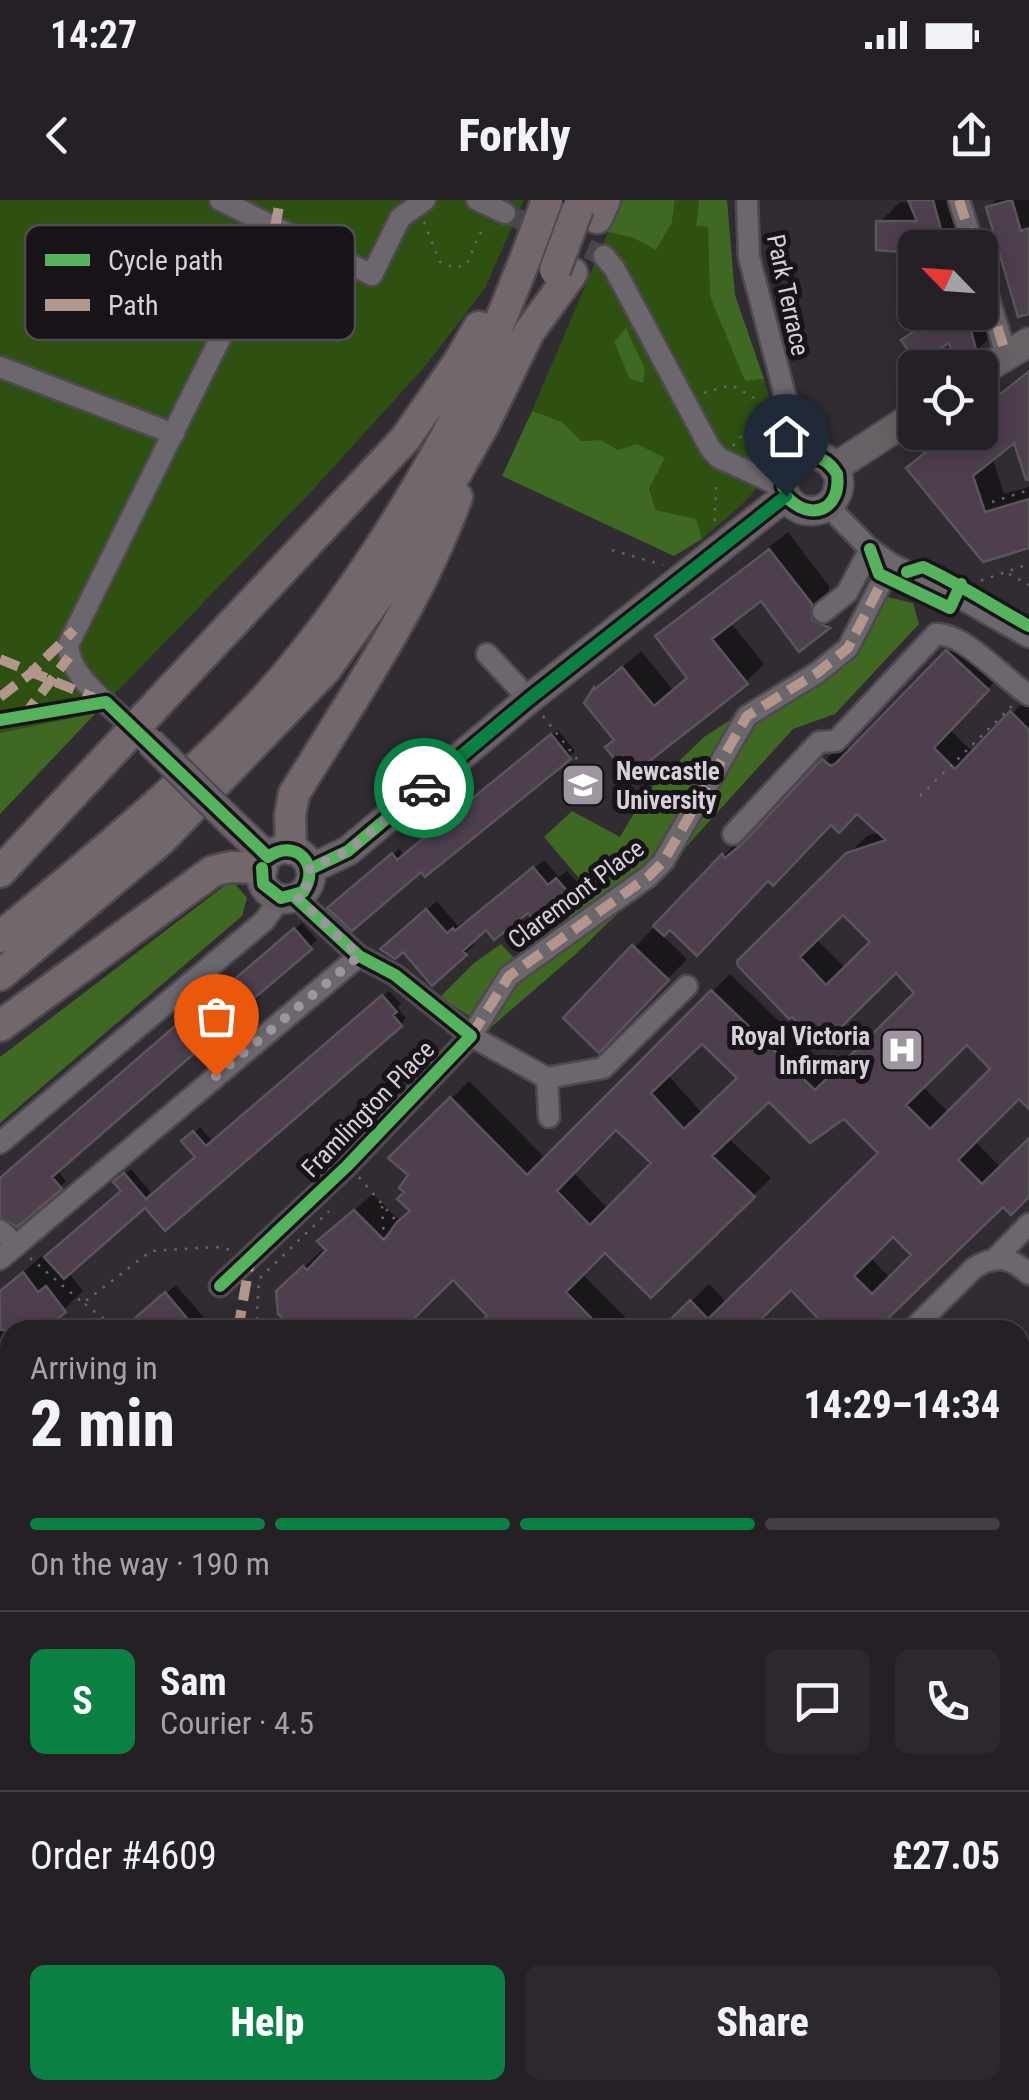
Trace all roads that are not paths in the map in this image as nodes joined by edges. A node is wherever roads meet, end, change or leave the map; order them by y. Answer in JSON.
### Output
{"nodes":[{"id":1,"x":220,"y":200,"type":"edge"},
{"id":2,"x":477,"y":200,"type":"edge"},
{"id":3,"x":547,"y":200,"type":"edge"},
{"id":4,"x":748,"y":200,"type":"edge"},
{"id":5,"x":959,"y":200,"type":"edge"},
{"id":6,"x":420,"y":202,"type":"edge"},
{"id":7,"x":590,"y":207,"type":"edge"},
{"id":8,"x":506,"y":212,"type":"tunnel mouth"},
{"id":9,"x":269,"y":225,"type":"edge"},
{"id":10,"x":968,"y":230,"type":"edge"},
{"id":11,"x":604,"y":256,"type":"tunnel mouth"},
{"id":12,"x":526,"y":257,"type":"junction"},
{"id":13,"x":355,"y":268,"type":"edge"},
{"id":14,"x":998,"y":308,"type":"edge"},
{"id":15,"x":220,"y":340,"type":"edge"},
{"id":16,"x":1017,"y":349,"type":"edge"},
{"id":17,"x":0,"y":368,"type":"edge"},
{"id":18,"x":484,"y":424,"type":"junction"},
{"id":19,"x":898,"y":426,"type":"edge"},
{"id":20,"x":174,"y":434,"type":"junction"},
{"id":21,"x":801,"y":457,"type":"junction"},
{"id":22,"x":834,"y":468,"type":"junction"},
{"id":23,"x":784,"y":492,"type":"junction"},
{"id":24,"x":828,"y":506,"type":"junction"},
{"id":25,"x":870,"y":549,"type":"junction"},
{"id":26,"x":891,"y":564,"type":"junction"},
{"id":27,"x":823,"y":612,"type":"dead end"},
{"id":28,"x":1029,"y":637,"type":"edge"},
{"id":29,"x":487,"y":654,"type":"dead end"},
{"id":30,"x":529,"y":699,"type":"junction"},
{"id":31,"x":1024,"y":699,"type":"edge"},
{"id":32,"x":143,"y":736,"type":"junction"},
{"id":33,"x":733,"y":834,"type":"dead end"},
{"id":34,"x":283,"y":861,"type":"junction"},
{"id":35,"x":0,"y":872,"type":"edge"},
{"id":36,"x":288,"y":897,"type":"junction"},
{"id":37,"x":0,"y":938,"type":"edge"},
{"id":38,"x":359,"y":956,"type":"junction"},
{"id":39,"x":0,"y":975,"type":"edge"},
{"id":40,"x":686,"y":986,"type":"dead end"},
{"id":41,"x":0,"y":1026,"type":"edge"},
{"id":42,"x":471,"y":1036,"type":"junction"},
{"id":43,"x":547,"y":1078,"type":"junction"},
{"id":44,"x":549,"y":1117,"type":"dead end"},
{"id":45,"x":0,"y":1143,"type":"edge"},
{"id":46,"x":1029,"y":1224,"type":"edge"},
{"id":47,"x":5,"y":1245,"type":"edge"},
{"id":48,"x":995,"y":1259,"type":"junction"},
{"id":49,"x":1026,"y":1266,"type":"edge"},
{"id":50,"x":220,"y":1286,"type":"dead end"},
{"id":51,"x":922,"y":1320,"type":"edge"}],
"edges":[{"from":1,"to":9,"type":"street"},
{"from":2,"to":8,"type":"street"},
{"from":3,"to":12,"type":"highway","bridge":true},
{"from":4,"to":21,"type":"street","name":"Park Terrace"},
{"from":5,"to":10,"type":"street"},
{"from":6,"to":13,"type":"street"},
{"from":7,"to":18,"type":"highway"},
{"from":11,"to":23,"type":"street"},
{"from":12,"to":32,"type":"highway"},
{"from":12,"to":37,"type":"highway"},
{"from":14,"to":16,"type":"street"},
{"from":15,"to":20,"type":"street"},
{"from":17,"to":20,"type":"street"},
{"from":18,"to":34,"type":"highway"},
{"from":18,"to":39,"type":"highway"},
{"from":19,"to":22,"type":"main road"},
{"from":20,"to":32,"type":"street"},
{"from":21,"to":22,"type":"main road"},
{"from":21,"to":23,"type":"main road"},
{"from":22,"to":24,"type":"main road"},
{"from":23,"to":24,"type":"main road"},
{"from":23,"to":30,"type":"main road"},
{"from":24,"to":25,"type":"street"},
{"from":25,"to":26,"type":"street"},
{"from":25,"to":27,"type":"street"},
{"from":26,"to":28,"type":"street"},
{"from":26,"to":42,"type":"street","name":"Claremont Place"},
{"from":29,"to":30,"type":"street"},
{"from":30,"to":34,"type":"main road"},
{"from":31,"to":33,"type":"street"},
{"from":32,"to":34,"type":"main road","bridge":true},
{"from":32,"to":35,"type":"highway"},
{"from":34,"to":36,"type":"main road"},
{"from":34,"to":36,"type":"main road"},
{"from":34,"to":41,"type":"highway"},
{"from":36,"to":38,"type":"street","name":"Framlington Place"},
{"from":36,"to":45,"type":"street"},
{"from":38,"to":42,"type":"street","name":"Framlington Place"},
{"from":38,"to":47,"type":"street"},
{"from":40,"to":43,"type":"street"},
{"from":42,"to":43,"type":"street"},
{"from":42,"to":50,"type":"street","name":"Framlington Place"},
{"from":43,"to":44,"type":"street"},
{"from":46,"to":48,"type":"street"},
{"from":48,"to":49,"type":"street"},
{"from":48,"to":51,"type":"street"}]}
